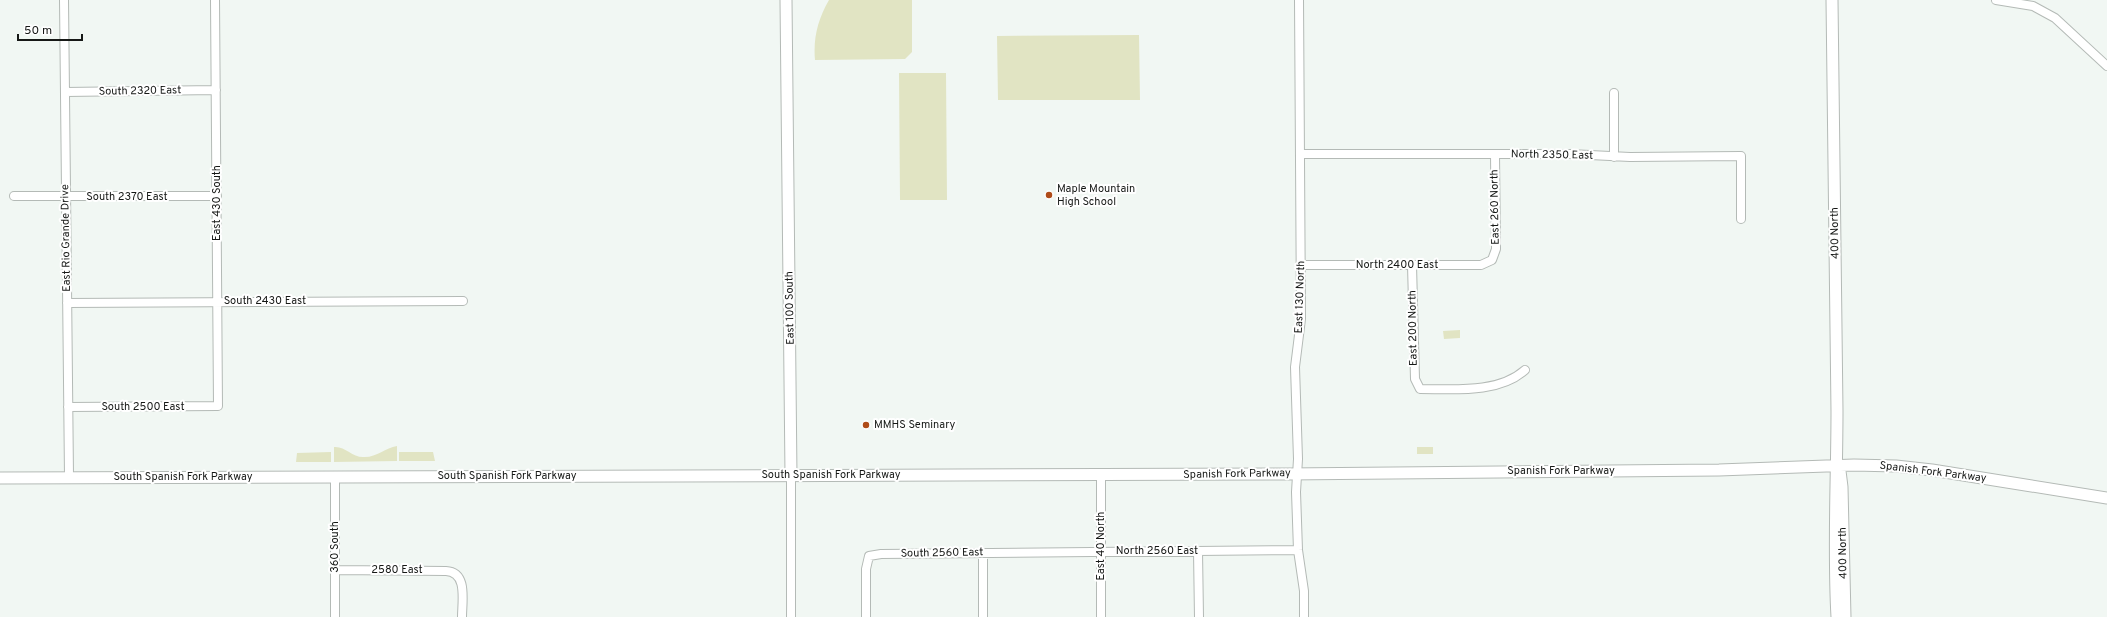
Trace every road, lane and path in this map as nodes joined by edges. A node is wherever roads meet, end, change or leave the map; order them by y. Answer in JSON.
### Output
{"nodes":[{"id":1,"x":64,"y":0,"type":"edge"},
{"id":2,"x":215,"y":0,"type":"edge"},
{"id":3,"x":786,"y":0,"type":"edge"},
{"id":4,"x":1299,"y":0,"type":"edge"},
{"id":5,"x":1832,"y":0,"type":"edge"},
{"id":6,"x":1996,"y":0,"type":"edge"},
{"id":7,"x":2107,"y":66,"type":"edge"},
{"id":8,"x":216,"y":90,"type":"junction"},
{"id":9,"x":64,"y":92,"type":"junction"},
{"id":10,"x":1614,"y":93,"type":"dead end"},
{"id":11,"x":1300,"y":154,"type":"junction"},
{"id":12,"x":1495,"y":154,"type":"junction"},
{"id":13,"x":1614,"y":156,"type":"junction"},
{"id":14,"x":14,"y":196,"type":"dead end"},
{"id":15,"x":217,"y":196,"type":"junction"},
{"id":16,"x":66,"y":197,"type":"junction"},
{"id":17,"x":1741,"y":219,"type":"dead end"},
{"id":18,"x":1492,"y":260,"type":"joint"},
{"id":19,"x":1412,"y":265,"type":"junction"},
{"id":20,"x":1301,"y":266,"type":"junction"},
{"id":21,"x":218,"y":301,"type":"junction"},
{"id":22,"x":463,"y":301,"type":"dead end"},
{"id":23,"x":67,"y":303,"type":"junction"},
{"id":24,"x":1524,"y":370,"type":"dead end"},
{"id":25,"x":218,"y":406,"type":"joint"},
{"id":26,"x":68,"y":408,"type":"junction"},
{"id":27,"x":1837,"y":465,"type":"junction"},
{"id":28,"x":1297,"y":473,"type":"junction"},
{"id":29,"x":1013,"y":474,"type":"joint"},
{"id":30,"x":791,"y":475,"type":"junction"},
{"id":31,"x":1101,"y":475,"type":"junction"},
{"id":32,"x":68,"y":476,"type":"junction"},
{"id":33,"x":335,"y":477,"type":"junction"},
{"id":34,"x":0,"y":478,"type":"edge"},
{"id":35,"x":2107,"y":498,"type":"edge"},
{"id":36,"x":1298,"y":550,"type":"junction"},
{"id":37,"x":1101,"y":551,"type":"junction"},
{"id":38,"x":1198,"y":551,"type":"junction"},
{"id":39,"x":1015,"y":552,"type":"joint"},
{"id":40,"x":983,"y":553,"type":"junction"},
{"id":41,"x":335,"y":570,"type":"junction"},
{"id":42,"x":335,"y":617,"type":"edge"},
{"id":43,"x":462,"y":617,"type":"edge"},
{"id":44,"x":791,"y":617,"type":"edge"},
{"id":45,"x":866,"y":617,"type":"edge"},
{"id":46,"x":983,"y":617,"type":"edge"},
{"id":47,"x":1101,"y":617,"type":"edge"},
{"id":48,"x":1199,"y":617,"type":"edge"},
{"id":49,"x":1304,"y":617,"type":"edge"},
{"id":50,"x":1838,"y":617,"type":"edge"},
{"id":51,"x":1845,"y":617,"type":"edge"}],
"edges":[{"from":1,"to":9,"type":"street","name":"East Rio Grande Drive"},
{"from":2,"to":8,"type":"street","name":"East 430 South"},
{"from":3,"to":30,"type":"street","name":"East 100 South"},
{"from":4,"to":11,"type":"street","name":"East 130 North"},
{"from":5,"to":27,"type":"street","name":"400 North"},
{"from":6,"to":7,"type":"street"},
{"from":8,"to":9,"type":"street","name":"South 2320 East"},
{"from":8,"to":15,"type":"street","name":"East 430 South"},
{"from":9,"to":16,"type":"street","name":"East Rio Grande Drive"},
{"from":10,"to":13,"type":"street"},
{"from":11,"to":12,"type":"street","name":"North 2350 East"},
{"from":11,"to":20,"type":"street","name":"East 130 North"},
{"from":12,"to":13,"type":"street","name":"North 2350 East"},
{"from":12,"to":18,"type":"street","name":"East 260 North"},
{"from":13,"to":17,"type":"street","name":"North 2350 East"},
{"from":14,"to":16,"type":"street","name":"South 2370 East"},
{"from":15,"to":16,"type":"street","name":"South 2370 East"},
{"from":15,"to":21,"type":"street","name":"East 430 South"},
{"from":16,"to":23,"type":"street","name":"East Rio Grande Drive"},
{"from":18,"to":19,"type":"street","name":"North 2400 East"},
{"from":19,"to":20,"type":"street","name":"North 2400 East"},
{"from":19,"to":24,"type":"street","name":"East 200 North"},
{"from":20,"to":28,"type":"street","name":"East 130 North"},
{"from":21,"to":22,"type":"street","name":"South 2430 East"},
{"from":21,"to":23,"type":"street","name":"South 2430 East"},
{"from":21,"to":25,"type":"street","name":"East 430 South"},
{"from":23,"to":26,"type":"street","name":"East Rio Grande Drive"},
{"from":25,"to":26,"type":"street","name":"South 2500 East"},
{"from":26,"to":32,"type":"street","name":"East Rio Grande Drive"},
{"from":27,"to":28,"type":"street","name":"Spanish Fork Parkway"},
{"from":27,"to":35,"type":"street","name":"Spanish Fork Parkway"},
{"from":27,"to":50,"type":"street","name":"400 North"},
{"from":27,"to":51,"type":"street","name":"400 North"},
{"from":28,"to":31,"type":"street","name":"Spanish Fork Parkway"},
{"from":28,"to":36,"type":"street","name":"East 130 North"},
{"from":29,"to":30,"type":"street","name":"South Spanish Fork Parkway"},
{"from":29,"to":31,"type":"street","name":"Spanish Fork Parkway"},
{"from":30,"to":33,"type":"street","name":"South Spanish Fork Parkway"},
{"from":30,"to":44,"type":"street","name":"East 100 South"},
{"from":31,"to":37,"type":"street","name":"East 40 North"},
{"from":32,"to":33,"type":"street","name":"South Spanish Fork Parkway"},
{"from":32,"to":34,"type":"street","name":"South Spanish Fork Parkway"},
{"from":33,"to":41,"type":"street","name":"360 South"},
{"from":36,"to":38,"type":"street","name":"North 2560 East"},
{"from":36,"to":49,"type":"street","name":"East 130 North"},
{"from":37,"to":38,"type":"street","name":"North 2560 East"},
{"from":37,"to":39,"type":"street","name":"North 2560 East"},
{"from":37,"to":47,"type":"street","name":"East 40 North"},
{"from":38,"to":48,"type":"street"},
{"from":39,"to":40,"type":"street","name":"South 2560 East"},
{"from":40,"to":45,"type":"street","name":"South 2560 East"},
{"from":40,"to":46,"type":"street"},
{"from":41,"to":42,"type":"street","name":"360 South"},
{"from":41,"to":43,"type":"street","name":"2580 East"}]}
